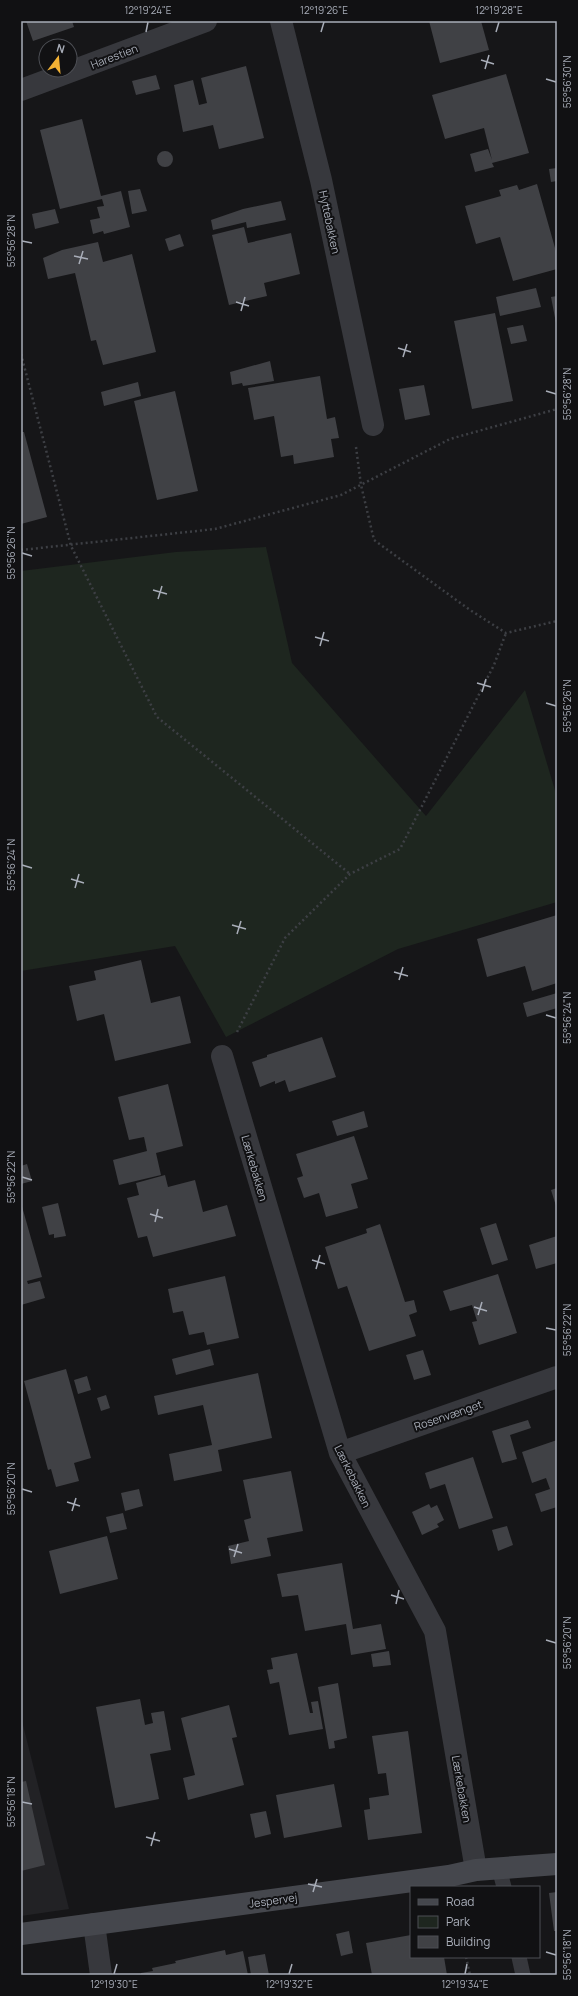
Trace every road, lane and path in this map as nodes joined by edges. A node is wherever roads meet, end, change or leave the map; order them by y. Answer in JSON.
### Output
{"nodes":[{"id":1,"x":206,"y":21,"type":"edge"},
{"id":2,"x":281,"y":21,"type":"edge"},
{"id":3,"x":21,"y":90,"type":"edge"},
{"id":4,"x":21,"y":354,"type":"edge"},
{"id":5,"x":557,"y":409,"type":"edge"},
{"id":6,"x":373,"y":425,"type":"joint"},
{"id":7,"x":361,"y":485,"type":"junction"},
{"id":8,"x":71,"y":546,"type":"junction"},
{"id":9,"x":21,"y":550,"type":"edge"},
{"id":10,"x":557,"y":621,"type":"edge"},
{"id":11,"x":506,"y":633,"type":"junction"},
{"id":12,"x":350,"y":874,"type":"junction"},
{"id":13,"x":235,"y":1035,"type":"dead end"},
{"id":14,"x":222,"y":1056,"type":"dead end"},
{"id":15,"x":557,"y":1377,"type":"edge"},
{"id":16,"x":340,"y":1453,"type":"junction"},
{"id":17,"x":557,"y":1864,"type":"edge"},
{"id":18,"x":476,"y":1870,"type":"junction"},
{"id":19,"x":501,"y":1877,"type":"edge"},
{"id":20,"x":94,"y":1924,"type":"junction"},
{"id":21,"x":21,"y":1934,"type":"edge"},
{"id":22,"x":466,"y":1958,"type":"edge"},
{"id":23,"x":519,"y":1958,"type":"edge"},
{"id":24,"x":101,"y":1975,"type":"edge"},
{"id":25,"x":470,"y":1975,"type":"edge"},
{"id":26,"x":523,"y":1975,"type":"edge"}],
"edges":[{"from":1,"to":3,"type":"street","name":"Harestien"},
{"from":2,"to":6,"type":"street","name":"Hyttebakken"},
{"from":4,"to":8,"type":"path"},
{"from":5,"to":7,"type":"path"},
{"from":6,"to":7,"type":"path"},
{"from":7,"to":8,"type":"path"},
{"from":7,"to":11,"type":"path"},
{"from":8,"to":9,"type":"path"},
{"from":8,"to":12,"type":"path"},
{"from":10,"to":11,"type":"path"},
{"from":11,"to":12,"type":"path"},
{"from":12,"to":13,"type":"path"},
{"from":14,"to":16,"type":"street","name":"Lærkebakken"},
{"from":15,"to":16,"type":"street","name":"Rosenvænget"},
{"from":16,"to":18,"type":"street","name":"Lærkebakken"},
{"from":17,"to":19,"type":"street","name":"Jespervej"},
{"from":18,"to":19,"type":"street","name":"Jespervej"},
{"from":18,"to":20,"type":"street","name":"Jespervej"},
{"from":20,"to":21,"type":"street","name":"Jespervej"},
{"from":20,"to":24,"type":"street"},
{"from":22,"to":25,"type":"path"},
{"from":23,"to":26,"type":"lane"}]}
